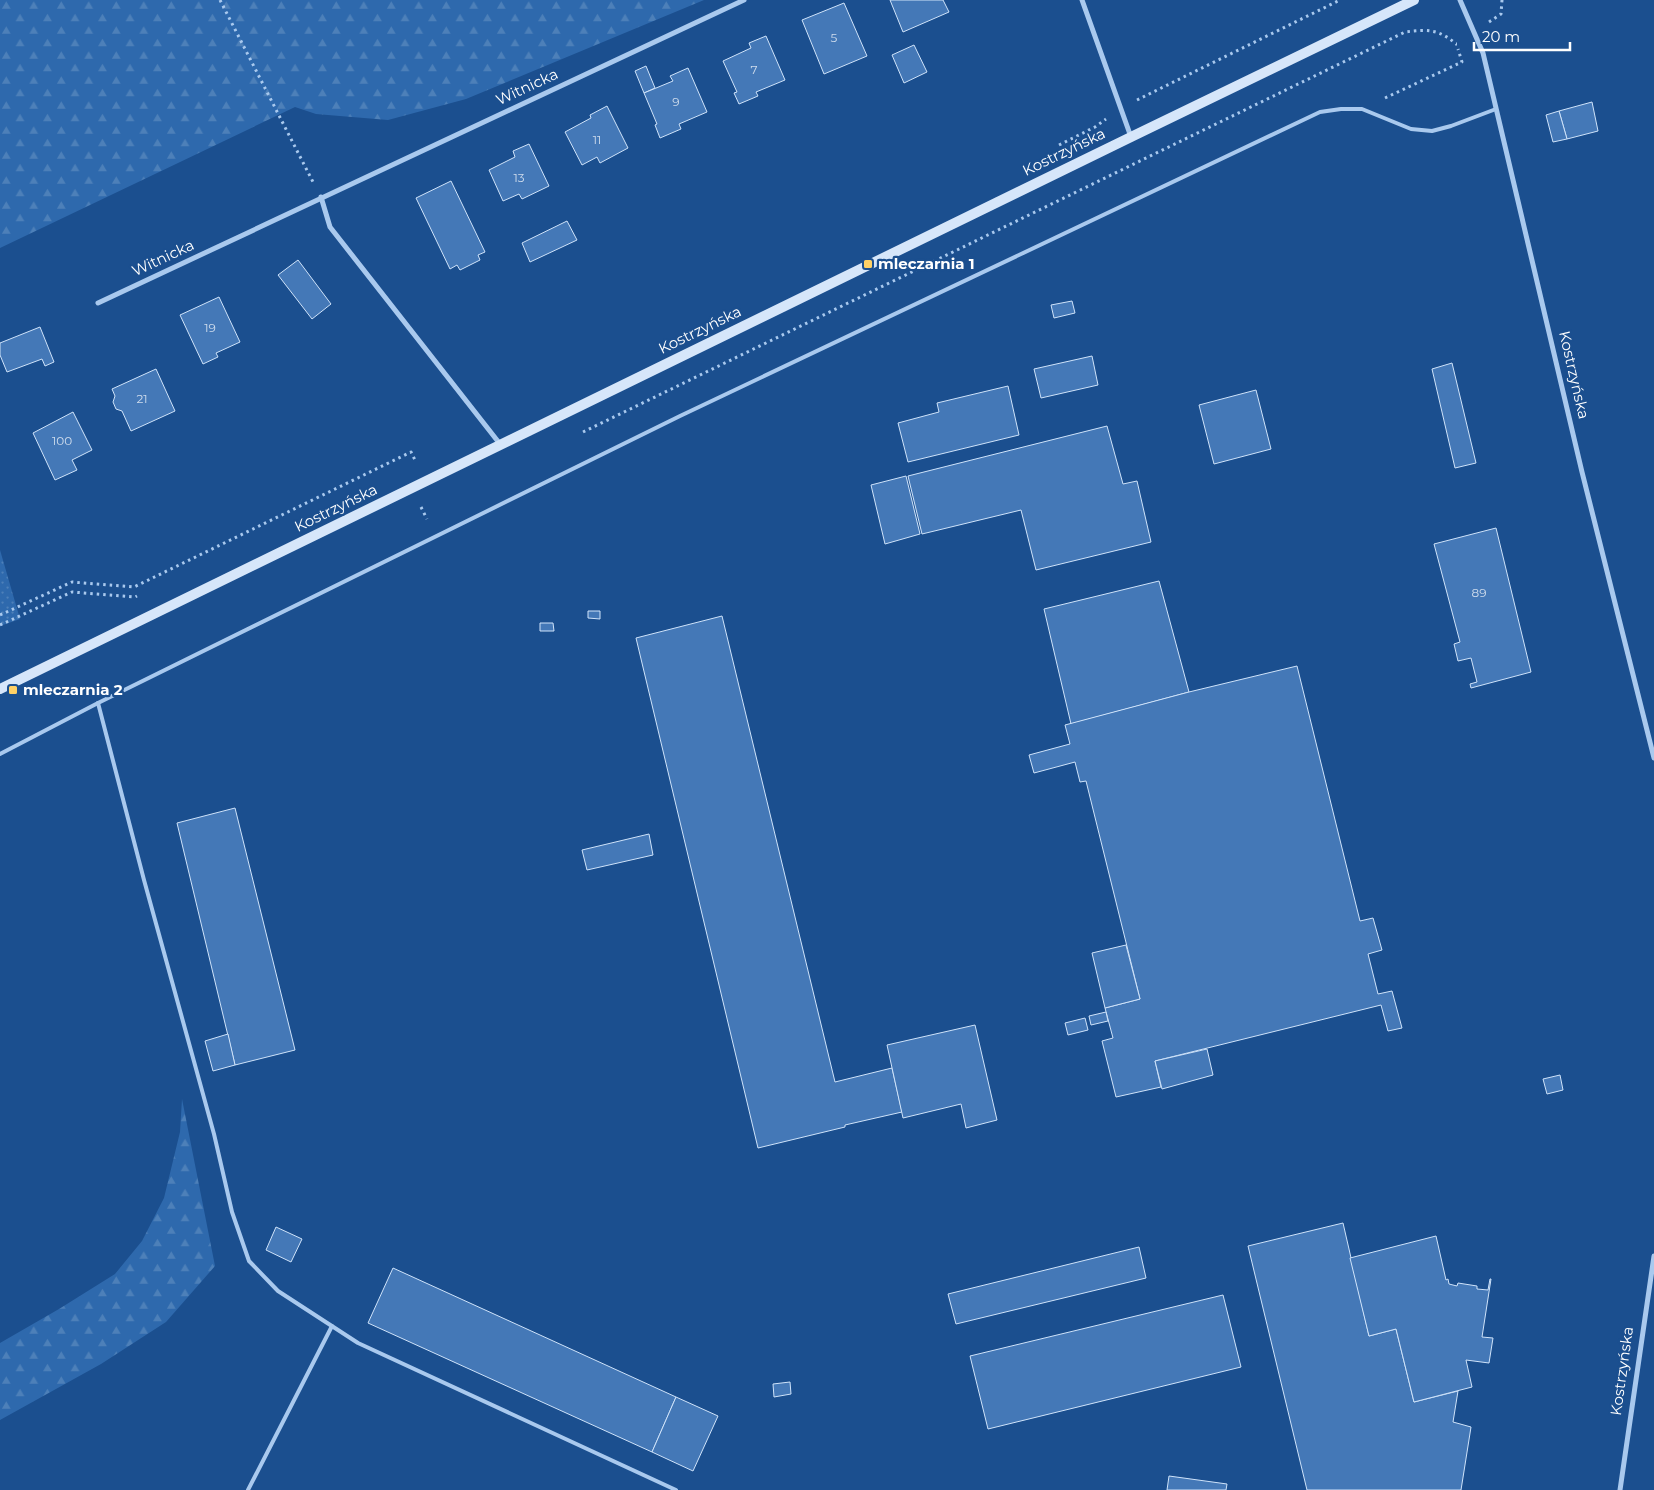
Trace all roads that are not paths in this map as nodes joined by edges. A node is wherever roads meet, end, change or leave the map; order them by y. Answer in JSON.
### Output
{"nodes":[{"id":1,"x":744,"y":0,"type":"edge"},
{"id":2,"x":1082,"y":0,"type":"edge"},
{"id":3,"x":1414,"y":0,"type":"edge"},
{"id":4,"x":1460,"y":0,"type":"edge"},
{"id":5,"x":1496,"y":109,"type":"junction"},
{"id":6,"x":1131,"y":136,"type":"junction"},
{"id":7,"x":321,"y":197,"type":"junction"},
{"id":8,"x":98,"y":303,"type":"dead end"},
{"id":9,"x":500,"y":444,"type":"junction"},
{"id":10,"x":0,"y":689,"type":"edge"},
{"id":11,"x":98,"y":703,"type":"junction"},
{"id":12,"x":0,"y":754,"type":"edge"},
{"id":13,"x":1654,"y":758,"type":"edge"},
{"id":14,"x":1654,"y":1256,"type":"edge"},
{"id":15,"x":332,"y":1326,"type":"junction"},
{"id":16,"x":248,"y":1490,"type":"edge"},
{"id":17,"x":676,"y":1490,"type":"edge"},
{"id":18,"x":1620,"y":1490,"type":"edge"}],
"edges":[{"from":1,"to":7,"type":"street","name":"Witnicka"},
{"from":2,"to":6,"type":"street"},
{"from":3,"to":6,"type":"main road","name":"Kostrzyńska"},
{"from":4,"to":5,"type":"street","name":"Kostrzyńska"},
{"from":5,"to":11,"type":"lane"},
{"from":5,"to":13,"type":"street","name":"Kostrzyńska"},
{"from":6,"to":9,"type":"main road","name":"Kostrzyńska"},
{"from":7,"to":8,"type":"street","name":"Witnicka"},
{"from":7,"to":9,"type":"street"},
{"from":9,"to":10,"type":"main road","name":"Kostrzyńska"},
{"from":11,"to":12,"type":"lane"},
{"from":11,"to":15,"type":"lane"},
{"from":14,"to":18,"type":"street","name":"Kostrzyńska"},
{"from":15,"to":16,"type":"lane"},
{"from":15,"to":17,"type":"lane"}]}
